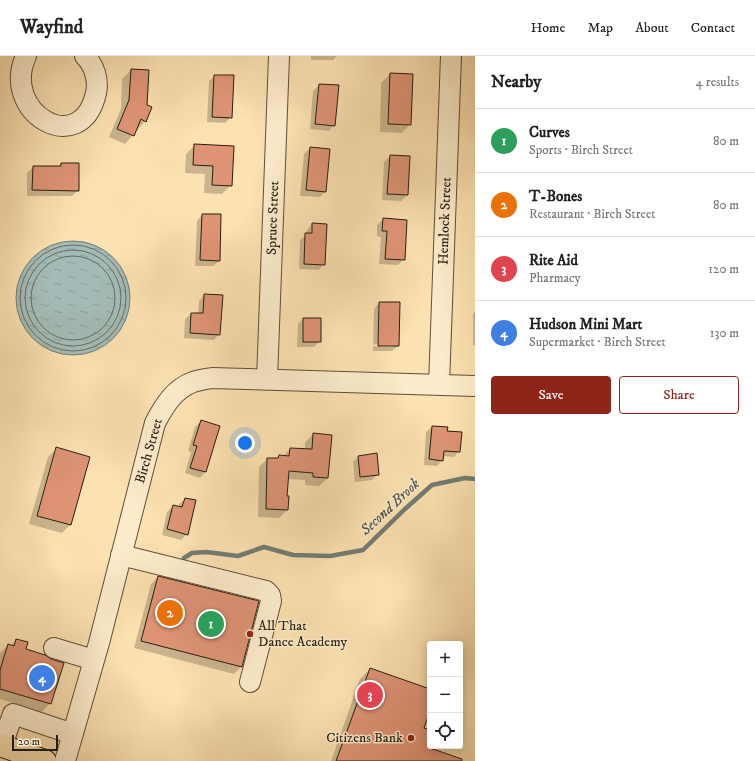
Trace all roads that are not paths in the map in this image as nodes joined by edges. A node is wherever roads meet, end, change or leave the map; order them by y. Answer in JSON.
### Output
{"nodes":[{"id":1,"x":26,"y":56,"type":"edge"},
{"id":2,"x":85,"y":56,"type":"edge"},
{"id":3,"x":279,"y":56,"type":"edge"},
{"id":4,"x":451,"y":56,"type":"edge"},
{"id":5,"x":268,"y":380,"type":"junction"},
{"id":6,"x":439,"y":385,"type":"junction"},
{"id":7,"x":475,"y":386,"type":"edge"},
{"id":8,"x":121,"y":555,"type":"junction"},
{"id":9,"x":54,"y":648,"type":"dead end"},
{"id":10,"x":94,"y":660,"type":"junction"},
{"id":11,"x":250,"y":682,"type":"dead end"},
{"id":12,"x":73,"y":734,"type":"junction"},
{"id":13,"x":1,"y":745,"type":"edge"},
{"id":14,"x":45,"y":761,"type":"edge"},
{"id":15,"x":65,"y":761,"type":"edge"}],
"edges":[{"from":1,"to":2,"type":"street"},
{"from":3,"to":5,"type":"street","name":"Spruce Street"},
{"from":4,"to":6,"type":"street","name":"Hemlock Street"},
{"from":5,"to":6,"type":"street","name":"Birch Street"},
{"from":5,"to":8,"type":"street","name":"Birch Street"},
{"from":6,"to":7,"type":"street","name":"Birch Street"},
{"from":8,"to":10,"type":"street","name":"Birch Street"},
{"from":8,"to":11,"type":"street"},
{"from":9,"to":10,"type":"street"},
{"from":10,"to":12,"type":"street","name":"Birch Street"},
{"from":12,"to":13,"type":"street"},
{"from":12,"to":15,"type":"street","name":"Birch Street"},
{"from":13,"to":14,"type":"main road"}]}
